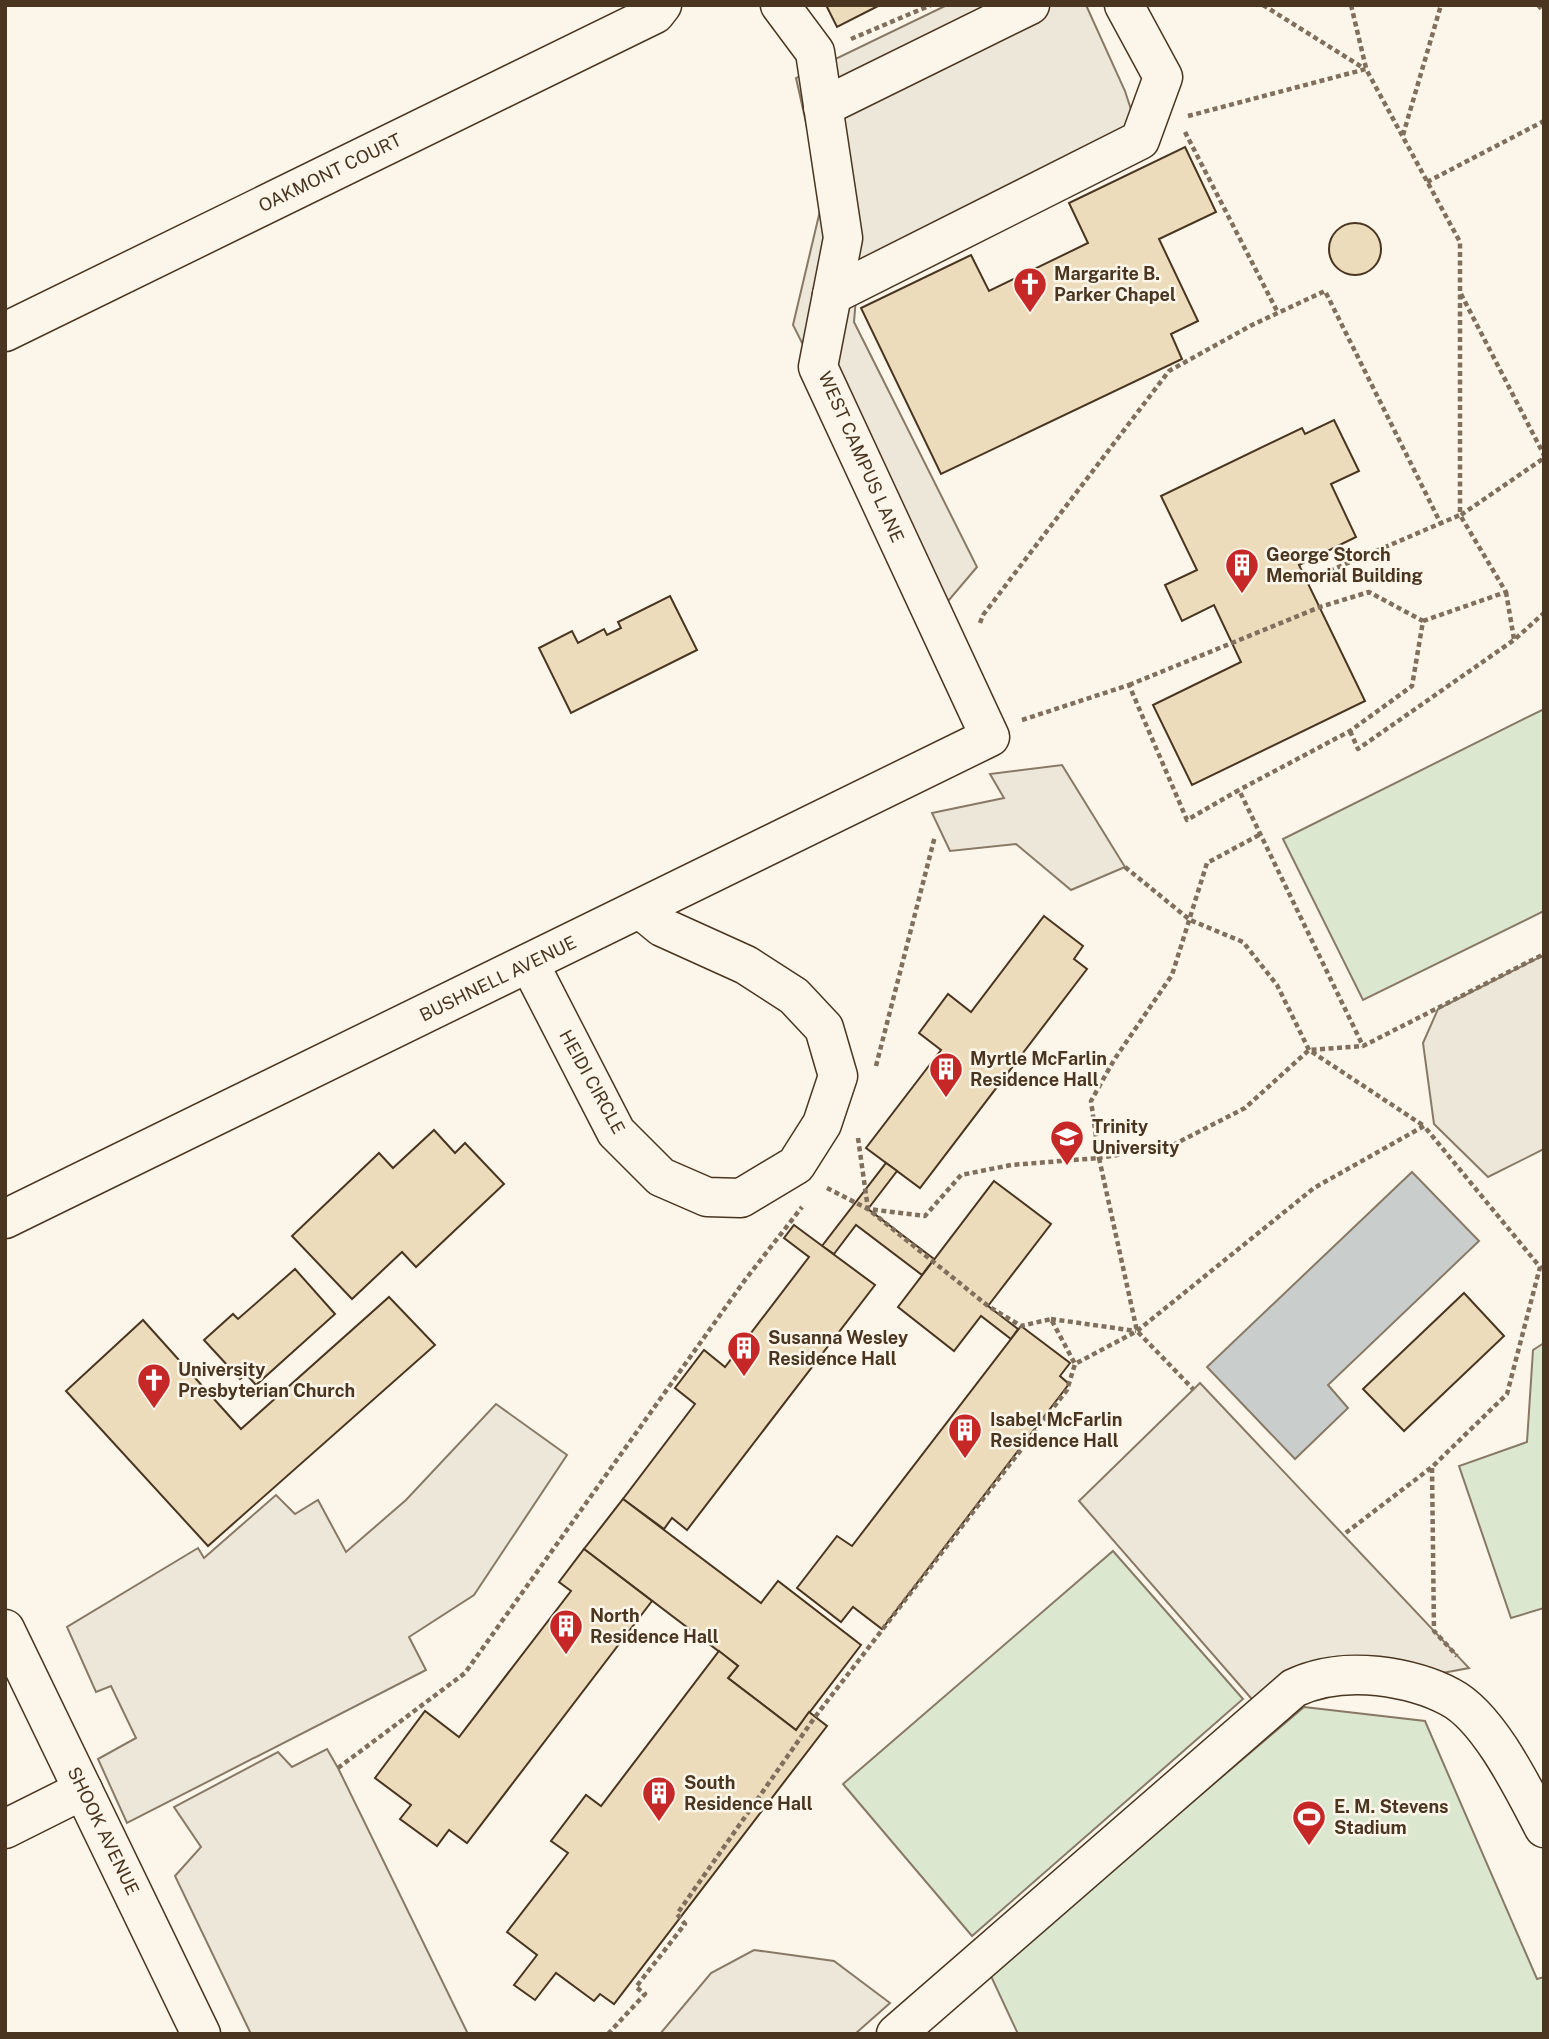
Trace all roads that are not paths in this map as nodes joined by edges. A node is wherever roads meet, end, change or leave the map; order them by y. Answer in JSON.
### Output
{"nodes":[{"id":1,"x":780,"y":5,"type":"edge"},
{"id":2,"x":1030,"y":5,"type":"edge"},
{"id":3,"x":1125,"y":5,"type":"edge"},
{"id":4,"x":659,"y":10,"type":"edge"},
{"id":5,"x":823,"y":107,"type":"junction"},
{"id":6,"x":832,"y":295,"type":"junction"},
{"id":7,"x":5,"y":332,"type":"edge"},
{"id":8,"x":990,"y":737,"type":"joint"},
{"id":9,"x":640,"y":909,"type":"junction"},
{"id":10,"x":529,"y":963,"type":"junction"},
{"id":11,"x":5,"y":1219,"type":"edge"},
{"id":12,"x":5,"y":1629,"type":"edge"},
{"id":13,"x":83,"y":1790,"type":"junction"},
{"id":14,"x":1544,"y":1828,"type":"edge"},
{"id":15,"x":5,"y":1829,"type":"edge"},
{"id":16,"x":201,"y":2034,"type":"edge"},
{"id":17,"x":896,"y":2034,"type":"edge"}],
"edges":[{"from":1,"to":5,"type":"street","name":"WEST CAMPUS LANE"},
{"from":2,"to":5,"type":"street"},
{"from":3,"to":6,"type":"street"},
{"from":4,"to":7,"type":"street","name":"OAKMONT COURT"},
{"from":5,"to":6,"type":"street","name":"WEST CAMPUS LANE"},
{"from":6,"to":8,"type":"street","name":"WEST CAMPUS LANE"},
{"from":8,"to":9,"type":"street","name":"BUSHNELL AVENUE"},
{"from":9,"to":10,"type":"street","name":"BUSHNELL AVENUE"},
{"from":9,"to":10,"type":"street","name":"HEIDI CIRCLE"},
{"from":10,"to":11,"type":"street","name":"BUSHNELL AVENUE"},
{"from":12,"to":13,"type":"street","name":"SHOOK AVENUE"},
{"from":13,"to":15,"type":"street"},
{"from":13,"to":16,"type":"street","name":"SHOOK AVENUE"},
{"from":14,"to":17,"type":"street"}]}
